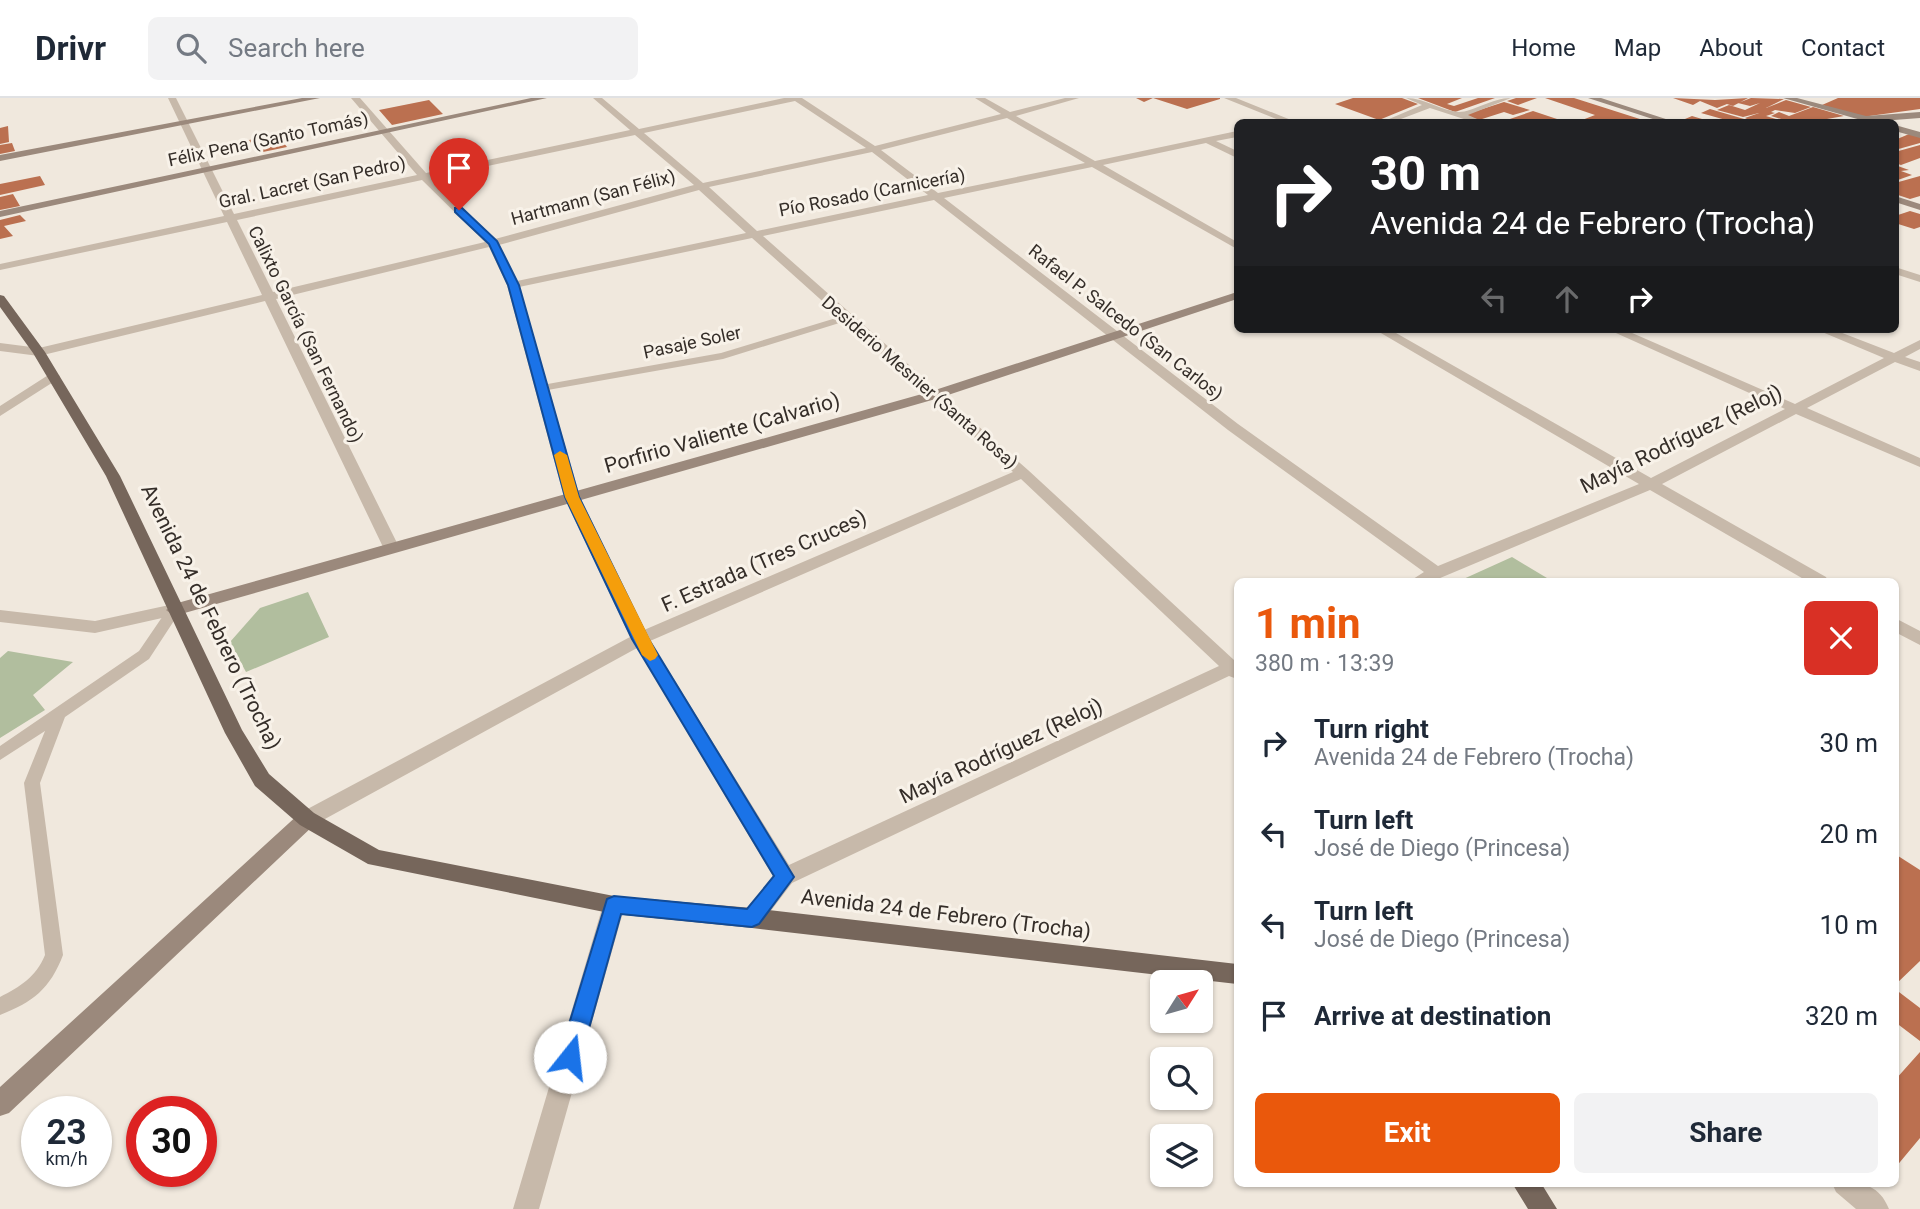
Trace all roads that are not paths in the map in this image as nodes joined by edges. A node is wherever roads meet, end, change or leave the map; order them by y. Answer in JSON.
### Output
{"nodes":[{"id":1,"x":172,"y":98,"type":"edge"},
{"id":2,"x":316,"y":98,"type":"edge"},
{"id":3,"x":355,"y":98,"type":"edge"},
{"id":4,"x":543,"y":98,"type":"edge"},
{"id":5,"x":597,"y":98,"type":"edge"},
{"id":6,"x":796,"y":98,"type":"edge"},
{"id":7,"x":979,"y":98,"type":"edge"},
{"id":8,"x":1075,"y":98,"type":"edge"},
{"id":9,"x":1227,"y":98,"type":"edge"},
{"id":10,"x":1410,"y":98,"type":"edge"},
{"id":11,"x":1507,"y":98,"type":"edge"},
{"id":12,"x":1592,"y":98,"type":"edge"},
{"id":13,"x":1787,"y":98,"type":"edge"},
{"id":14,"x":1430,"y":105,"type":"junction"},
{"id":15,"x":1010,"y":114,"type":"junction"},
{"id":16,"x":1920,"y":114,"type":"edge"},
{"id":17,"x":1458,"y":115,"type":"junction"},
{"id":18,"x":1280,"y":119,"type":"edge"},
{"id":19,"x":1394,"y":119,"type":"edge"},
{"id":20,"x":1471,"y":119,"type":"edge"},
{"id":21,"x":1660,"y":119,"type":"edge"},
{"id":22,"x":1863,"y":119,"type":"joint"},
{"id":23,"x":186,"y":123,"type":"junction"},
{"id":24,"x":1899,"y":129,"type":"edge"},
{"id":25,"x":383,"y":131,"type":"junction"},
{"id":26,"x":638,"y":132,"type":"junction"},
{"id":27,"x":1234,"y":135,"type":"edge"},
{"id":28,"x":1920,"y":135,"type":"edge"},
{"id":29,"x":1210,"y":142,"type":"junction"},
{"id":30,"x":874,"y":149,"type":"junction"},
{"id":31,"x":1234,"y":154,"type":"edge"},
{"id":32,"x":0,"y":158,"type":"edge"},
{"id":33,"x":1095,"y":162,"type":"junction"},
{"id":34,"x":208,"y":168,"type":"junction"},
{"id":35,"x":424,"y":177,"type":"junction"},
{"id":36,"x":701,"y":186,"type":"junction"},
{"id":37,"x":937,"y":197,"type":"junction"},
{"id":38,"x":1899,"y":200,"type":"edge"},
{"id":39,"x":1920,"y":207,"type":"edge"},
{"id":40,"x":0,"y":214,"type":"edge"},
{"id":41,"x":229,"y":217,"type":"junction"},
{"id":42,"x":753,"y":234,"type":"junction"},
{"id":43,"x":493,"y":243,"type":"junction"},
{"id":44,"x":1234,"y":244,"type":"edge"},
{"id":45,"x":0,"y":267,"type":"edge"},
{"id":46,"x":1899,"y":271,"type":"edge"},
{"id":47,"x":1920,"y":279,"type":"edge"},
{"id":48,"x":513,"y":285,"type":"junction"},
{"id":49,"x":270,"y":295,"type":"junction"},
{"id":50,"x":1234,"y":296,"type":"edge"},
{"id":51,"x":0,"y":299,"type":"edge"},
{"id":52,"x":846,"y":318,"type":"junction"},
{"id":53,"x":1387,"y":333,"type":"edge"},
{"id":54,"x":1622,"y":333,"type":"edge"},
{"id":55,"x":1831,"y":333,"type":"edge"},
{"id":56,"x":1114,"y":335,"type":"junction"},
{"id":57,"x":1920,"y":344,"type":"edge"},
{"id":58,"x":0,"y":347,"type":"edge"},
{"id":59,"x":39,"y":352,"type":"junction"},
{"id":60,"x":1892,"y":357,"type":"junction"},
{"id":61,"x":1920,"y":367,"type":"edge"},
{"id":62,"x":53,"y":376,"type":"junction"},
{"id":63,"x":541,"y":388,"type":"junction"},
{"id":64,"x":934,"y":395,"type":"junction"},
{"id":65,"x":1798,"y":409,"type":"junction"},
{"id":66,"x":0,"y":412,"type":"edge"},
{"id":67,"x":1920,"y":463,"type":"edge"},
{"id":68,"x":1023,"y":473,"type":"junction"},
{"id":69,"x":1651,"y":484,"type":"junction"},
{"id":70,"x":572,"y":497,"type":"junction"},
{"id":71,"x":391,"y":547,"type":"junction"},
{"id":72,"x":1436,"y":573,"type":"junction"},
{"id":73,"x":1425,"y":578,"type":"edge"},
{"id":74,"x":1814,"y":578,"type":"edge"},
{"id":75,"x":174,"y":610,"type":"junction"},
{"id":76,"x":0,"y":616,"type":"edge"},
{"id":77,"x":1899,"y":626,"type":"edge"},
{"id":78,"x":640,"y":639,"type":"junction"},
{"id":79,"x":1920,"y":639,"type":"edge"},
{"id":80,"x":1234,"y":668,"type":"edge"},
{"id":81,"x":1234,"y":669,"type":"edge"},
{"id":82,"x":58,"y":716,"type":"junction"},
{"id":83,"x":0,"y":754,"type":"edge"},
{"id":84,"x":307,"y":819,"type":"junction"},
{"id":85,"x":785,"y":877,"type":"junction"},
{"id":86,"x":614,"y":905,"type":"junction"},
{"id":87,"x":752,"y":918,"type":"junction"},
{"id":88,"x":1234,"y":974,"type":"edge"},
{"id":89,"x":0,"y":1006,"type":"edge"},
{"id":90,"x":0,"y":1104,"type":"edge"},
{"id":91,"x":1528,"y":1187,"type":"edge"},
{"id":92,"x":1850,"y":1187,"type":"edge"},
{"id":93,"x":526,"y":1209,"type":"edge"},
{"id":94,"x":1544,"y":1209,"type":"edge"},
{"id":95,"x":1877,"y":1209,"type":"edge"}],
"edges":[{"from":1,"to":23,"type":"street","name":"Calixto García (San Fernando)"},
{"from":2,"to":23,"type":"street"},
{"from":3,"to":25,"type":"street"},
{"from":4,"to":25,"type":"street","name":"Félix Pena (Santo Tomás)"},
{"from":5,"to":26,"type":"street","name":"Desiderio Mesnier (Santa Rosa)"},
{"from":6,"to":26,"type":"street","name":"Gral. Lacret (San Pedro)"},
{"from":6,"to":30,"type":"street","name":"Rafael P. Salcedo (San Carlos)"},
{"from":7,"to":15,"type":"street"},
{"from":8,"to":15,"type":"street","name":"Hartmann (San Félix)"},
{"from":9,"to":18,"type":"street"},
{"from":10,"to":14,"type":"street"},
{"from":11,"to":17,"type":"street"},
{"from":12,"to":21,"type":"street"},
{"from":13,"to":22,"type":"street"},
{"from":14,"to":17,"type":"street"},
{"from":14,"to":19,"type":"street"},
{"from":15,"to":30,"type":"street","name":"Hartmann (San Félix)"},
{"from":15,"to":33,"type":"street"},
{"from":16,"to":22,"type":"street"},
{"from":17,"to":20,"type":"street"},
{"from":23,"to":32,"type":"street"},
{"from":23,"to":34,"type":"street","name":"Calixto García (San Fernando)"},
{"from":24,"to":28,"type":"street"},
{"from":25,"to":34,"type":"street","name":"Félix Pena (Santo Tomás)"},
{"from":25,"to":35,"type":"street"},
{"from":26,"to":35,"type":"street","name":"Gral. Lacret (San Pedro)"},
{"from":26,"to":36,"type":"street","name":"Desiderio Mesnier (Santa Rosa)"},
{"from":27,"to":29,"type":"street","name":"Pío Rosado (Carnicería)"},
{"from":29,"to":31,"type":"street"},
{"from":29,"to":33,"type":"street","name":"Pío Rosado (Carnicería)"},
{"from":30,"to":36,"type":"street","name":"Hartmann (San Félix)"},
{"from":30,"to":37,"type":"street","name":"Rafael P. Salcedo (San Carlos)"},
{"from":33,"to":37,"type":"street","name":"Pío Rosado (Carnicería)"},
{"from":33,"to":44,"type":"street"},
{"from":34,"to":40,"type":"street","name":"Félix Pena (Santo Tomás)"},
{"from":34,"to":41,"type":"street","name":"Calixto García (San Fernando)"},
{"from":35,"to":41,"type":"street","name":"Gral. Lacret (San Pedro)"},
{"from":35,"to":43,"type":"street"},
{"from":36,"to":42,"type":"street","name":"Desiderio Mesnier (Santa Rosa)"},
{"from":36,"to":43,"type":"street","name":"Hartmann (San Félix)"},
{"from":37,"to":42,"type":"street","name":"Pío Rosado (Carnicería)"},
{"from":37,"to":56,"type":"street","name":"Rafael P. Salcedo (San Carlos)"},
{"from":38,"to":39,"type":"street"},
{"from":41,"to":45,"type":"street","name":"Gral. Lacret (San Pedro)"},
{"from":41,"to":49,"type":"street","name":"Calixto García (San Fernando)"},
{"from":42,"to":48,"type":"street","name":"Pío Rosado (Carnicería)"},
{"from":42,"to":52,"type":"street","name":"Desiderio Mesnier (Santa Rosa)"},
{"from":43,"to":48,"type":"street"},
{"from":43,"to":49,"type":"street","name":"Hartmann (San Félix)"},
{"from":46,"to":47,"type":"street"},
{"from":48,"to":63,"type":"street"},
{"from":49,"to":59,"type":"street","name":"Hartmann (San Félix)"},
{"from":49,"to":71,"type":"street","name":"Calixto García (San Fernando)"},
{"from":50,"to":56,"type":"street","name":"Porfirio Valiente (Calvario)"},
{"from":51,"to":59,"type":"main road","name":"Avenida 24 de Febrero (Trocha)"},
{"from":52,"to":63,"type":"lane","name":"Pasaje Soler"},
{"from":52,"to":64,"type":"street","name":"Desiderio Mesnier (Santa Rosa)"},
{"from":53,"to":69,"type":"street"},
{"from":54,"to":65,"type":"street"},
{"from":55,"to":60,"type":"street"},
{"from":56,"to":64,"type":"street","name":"Porfirio Valiente (Calvario)"},
{"from":56,"to":72,"type":"street","name":"Rafael P. Salcedo (San Carlos)"},
{"from":57,"to":60,"type":"street","name":"Mayía Rodríguez (Reloj)"},
{"from":58,"to":59,"type":"street"},
{"from":59,"to":62,"type":"main road","name":"Avenida 24 de Febrero (Trocha)"},
{"from":60,"to":61,"type":"street"},
{"from":60,"to":65,"type":"street","name":"Mayía Rodríguez (Reloj)"},
{"from":62,"to":66,"type":"street"},
{"from":62,"to":75,"type":"main road","name":"Avenida 24 de Febrero (Trocha)"},
{"from":63,"to":70,"type":"street"},
{"from":64,"to":68,"type":"street","name":"Desiderio Mesnier (Santa Rosa)"},
{"from":64,"to":70,"type":"street","name":"Porfirio Valiente (Calvario)"},
{"from":65,"to":67,"type":"street"},
{"from":65,"to":69,"type":"street","name":"Mayía Rodríguez (Reloj)"},
{"from":68,"to":78,"type":"street","name":"F. Estrada (Tres Cruces)"},
{"from":68,"to":80,"type":"street","name":"Desiderio Mesnier (Santa Rosa)"},
{"from":69,"to":72,"type":"street","name":"Mayía Rodríguez (Reloj)"},
{"from":69,"to":74,"type":"street"},
{"from":70,"to":71,"type":"street","name":"Porfirio Valiente (Calvario)"},
{"from":70,"to":78,"type":"street"},
{"from":71,"to":75,"type":"street","name":"Porfirio Valiente (Calvario)"},
{"from":72,"to":73,"type":"street","name":"Mayía Rodríguez (Reloj)"},
{"from":75,"to":76,"type":"street"},
{"from":75,"to":82,"type":"lane"},
{"from":75,"to":84,"type":"main road","name":"Avenida 24 de Febrero (Trocha)"},
{"from":77,"to":79,"type":"street"},
{"from":78,"to":84,"type":"street","name":"F. Estrada (Tres Cruces)"},
{"from":78,"to":85,"type":"street"},
{"from":81,"to":85,"type":"street","name":"Mayía Rodríguez (Reloj)"},
{"from":82,"to":83,"type":"lane"},
{"from":82,"to":89,"type":"lane"},
{"from":84,"to":86,"type":"main road","name":"Avenida 24 de Febrero (Trocha)"},
{"from":84,"to":90,"type":"street"},
{"from":85,"to":87,"type":"street"},
{"from":86,"to":87,"type":"main road","name":"Avenida 24 de Febrero (Trocha)"},
{"from":86,"to":93,"type":"street"},
{"from":87,"to":88,"type":"main road","name":"Avenida 24 de Febrero (Trocha)"},
{"from":91,"to":94,"type":"main road"},
{"from":92,"to":95,"type":"street"}]}
